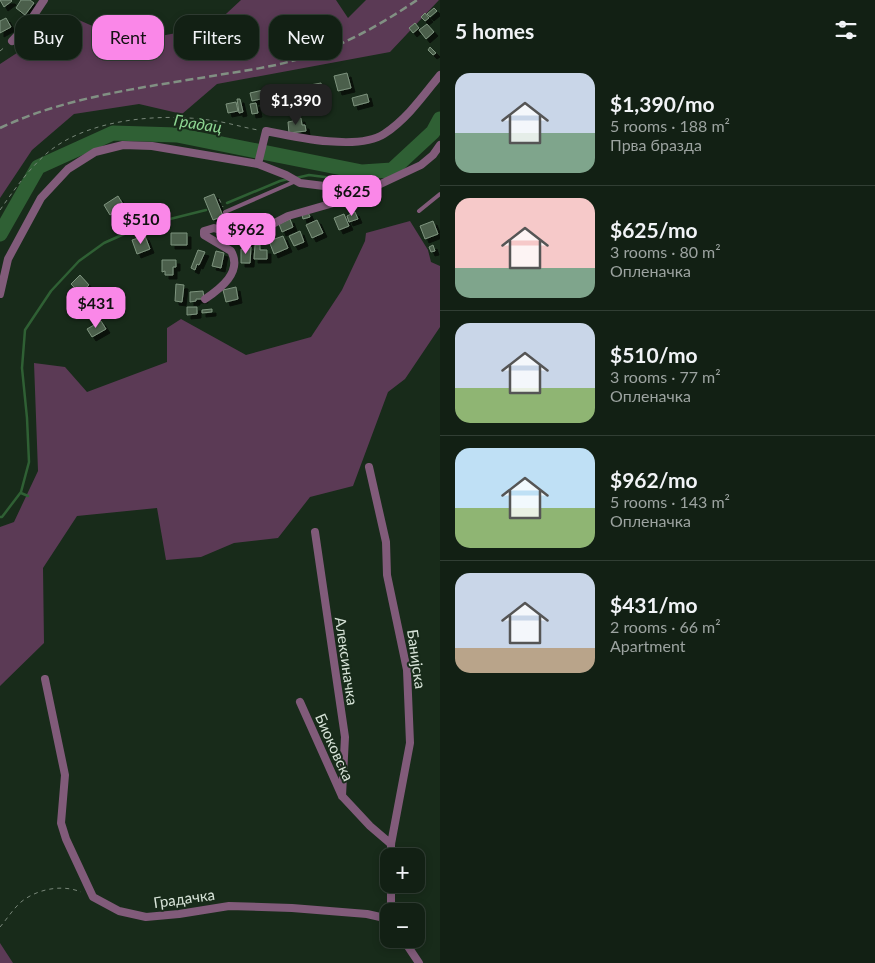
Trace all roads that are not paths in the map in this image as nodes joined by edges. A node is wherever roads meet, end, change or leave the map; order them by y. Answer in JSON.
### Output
{"nodes":[{"id":1,"x":44,"y":0,"type":"edge"},
{"id":2,"x":12,"y":41,"type":"dead end"},
{"id":3,"x":440,"y":75,"type":"edge"},
{"id":4,"x":440,"y":145,"type":"edge"},
{"id":5,"x":259,"y":161,"type":"junction"},
{"id":6,"x":296,"y":181,"type":"junction"},
{"id":7,"x":327,"y":186,"type":"junction"},
{"id":8,"x":356,"y":190,"type":"junction"},
{"id":9,"x":440,"y":194,"type":"edge"},
{"id":10,"x":328,"y":204,"type":"junction"},
{"id":11,"x":225,"y":212,"type":"road end"},
{"id":12,"x":419,"y":212,"type":"dead end"},
{"id":13,"x":0,"y":294,"type":"edge"},
{"id":14,"x":205,"y":299,"type":"dead end"},
{"id":15,"x":369,"y":466,"type":"dead end"},
{"id":16,"x":315,"y":532,"type":"dead end"},
{"id":17,"x":44,"y":679,"type":"dead end"},
{"id":18,"x":300,"y":702,"type":"dead end"},
{"id":19,"x":342,"y":796,"type":"junction"},
{"id":20,"x":392,"y":844,"type":"junction"},
{"id":21,"x":392,"y":848,"type":"edge"},
{"id":22,"x":380,"y":917,"type":"edge"},
{"id":23,"x":409,"y":948,"type":"edge"},
{"id":24,"x":419,"y":963,"type":"edge"}],
"edges":[{"from":1,"to":2,"type":"street"},
{"from":3,"to":5,"type":"street"},
{"from":4,"to":8,"type":"street"},
{"from":5,"to":6,"type":"street"},
{"from":5,"to":13,"type":"street"},
{"from":6,"to":7,"type":"street"},
{"from":6,"to":11,"type":"lane"},
{"from":7,"to":8,"type":"street"},
{"from":7,"to":10,"type":"street"},
{"from":8,"to":10,"type":"street"},
{"from":9,"to":12,"type":"lane"},
{"from":10,"to":14,"type":"street"},
{"from":15,"to":20,"type":"street","name":"Банијска"},
{"from":16,"to":19,"type":"street","name":"Алексиначка"},
{"from":17,"to":22,"type":"street","name":"Градачка"},
{"from":18,"to":19,"type":"street","name":"Биоковска"},
{"from":19,"to":20,"type":"street","name":"Биоковска"},
{"from":20,"to":21,"type":"street","name":"Банијска"},
{"from":23,"to":24,"type":"street"}]}
